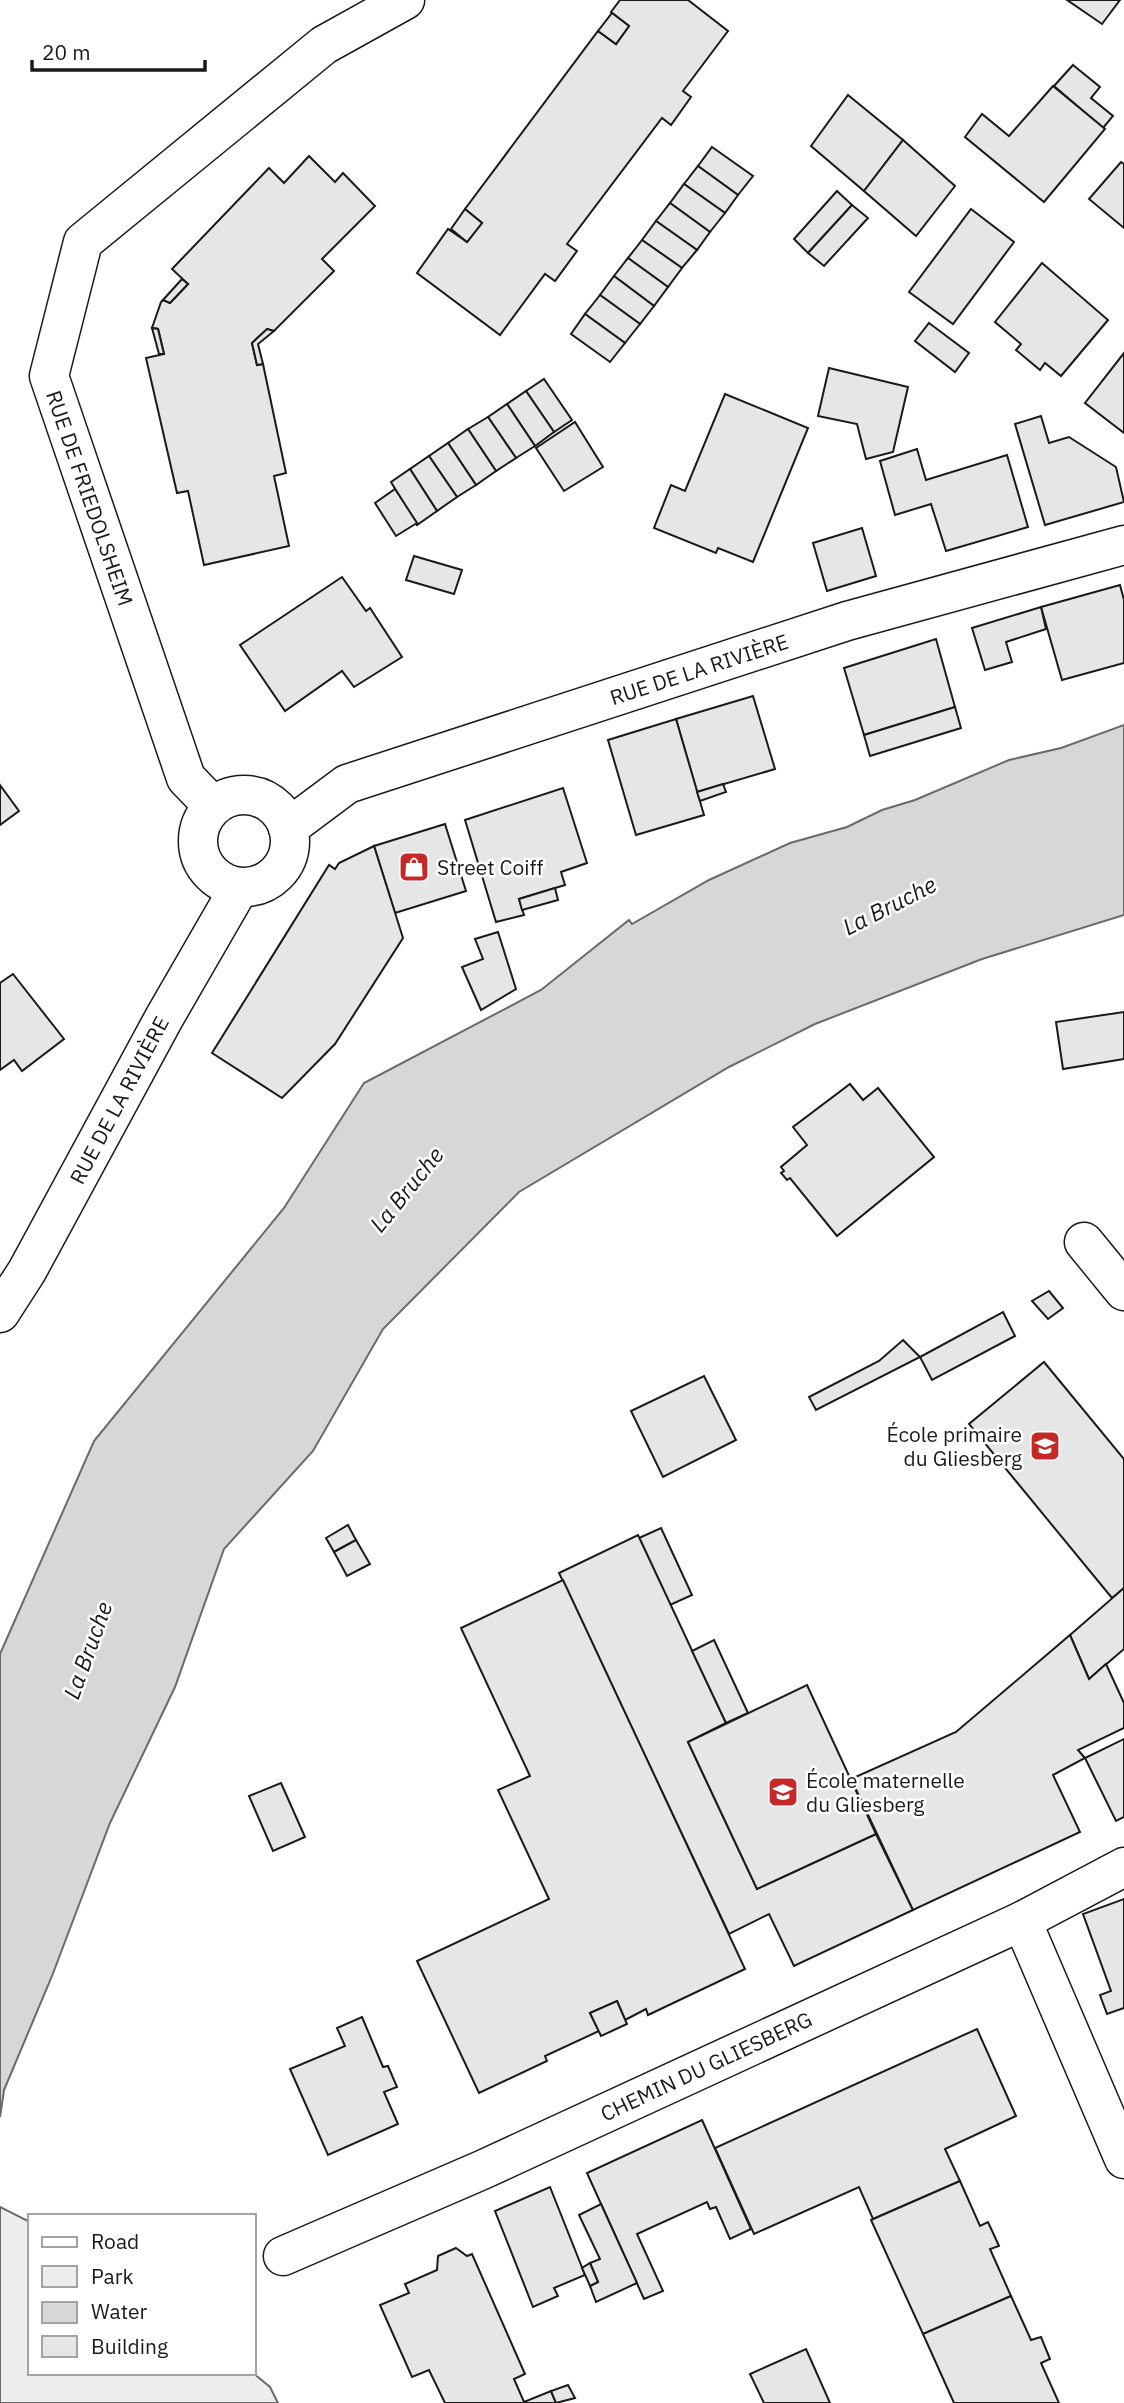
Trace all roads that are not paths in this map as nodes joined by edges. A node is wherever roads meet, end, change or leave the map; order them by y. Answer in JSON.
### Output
{"nodes":[{"id":1,"x":405,"y":0,"type":"edge"},
{"id":2,"x":1124,"y":545,"type":"edge"},
{"id":3,"x":213,"y":806,"type":"junction"},
{"id":4,"x":288,"y":828,"type":"junction"},
{"id":5,"x":239,"y":888,"type":"junction"},
{"id":6,"x":1084,"y":1242,"type":"dead end"},
{"id":7,"x":1124,"y":1292,"type":"edge"},
{"id":8,"x":0,"y":1312,"type":"edge"},
{"id":9,"x":1124,"y":1867,"type":"edge"},
{"id":10,"x":1022,"y":1921,"type":"junction"},
{"id":11,"x":1124,"y":2159,"type":"edge"},
{"id":12,"x":283,"y":2256,"type":"dead end"}],
"edges":[{"from":1,"to":3,"type":"street","name":"RUE DE FRIEDOLSHEIM"},
{"from":2,"to":4,"type":"street","name":"RUE DE LA RIVIÈRE"},
{"from":3,"to":4,"type":"street"},
{"from":3,"to":5,"type":"street"},
{"from":4,"to":5,"type":"street"},
{"from":5,"to":8,"type":"street","name":"RUE DE LA RIVIÈRE"},
{"from":6,"to":7,"type":"street"},
{"from":9,"to":10,"type":"street","name":"CHEMIN DU GLIESBERG"},
{"from":10,"to":11,"type":"street"},
{"from":10,"to":12,"type":"street","name":"CHEMIN DU GLIESBERG"}]}
